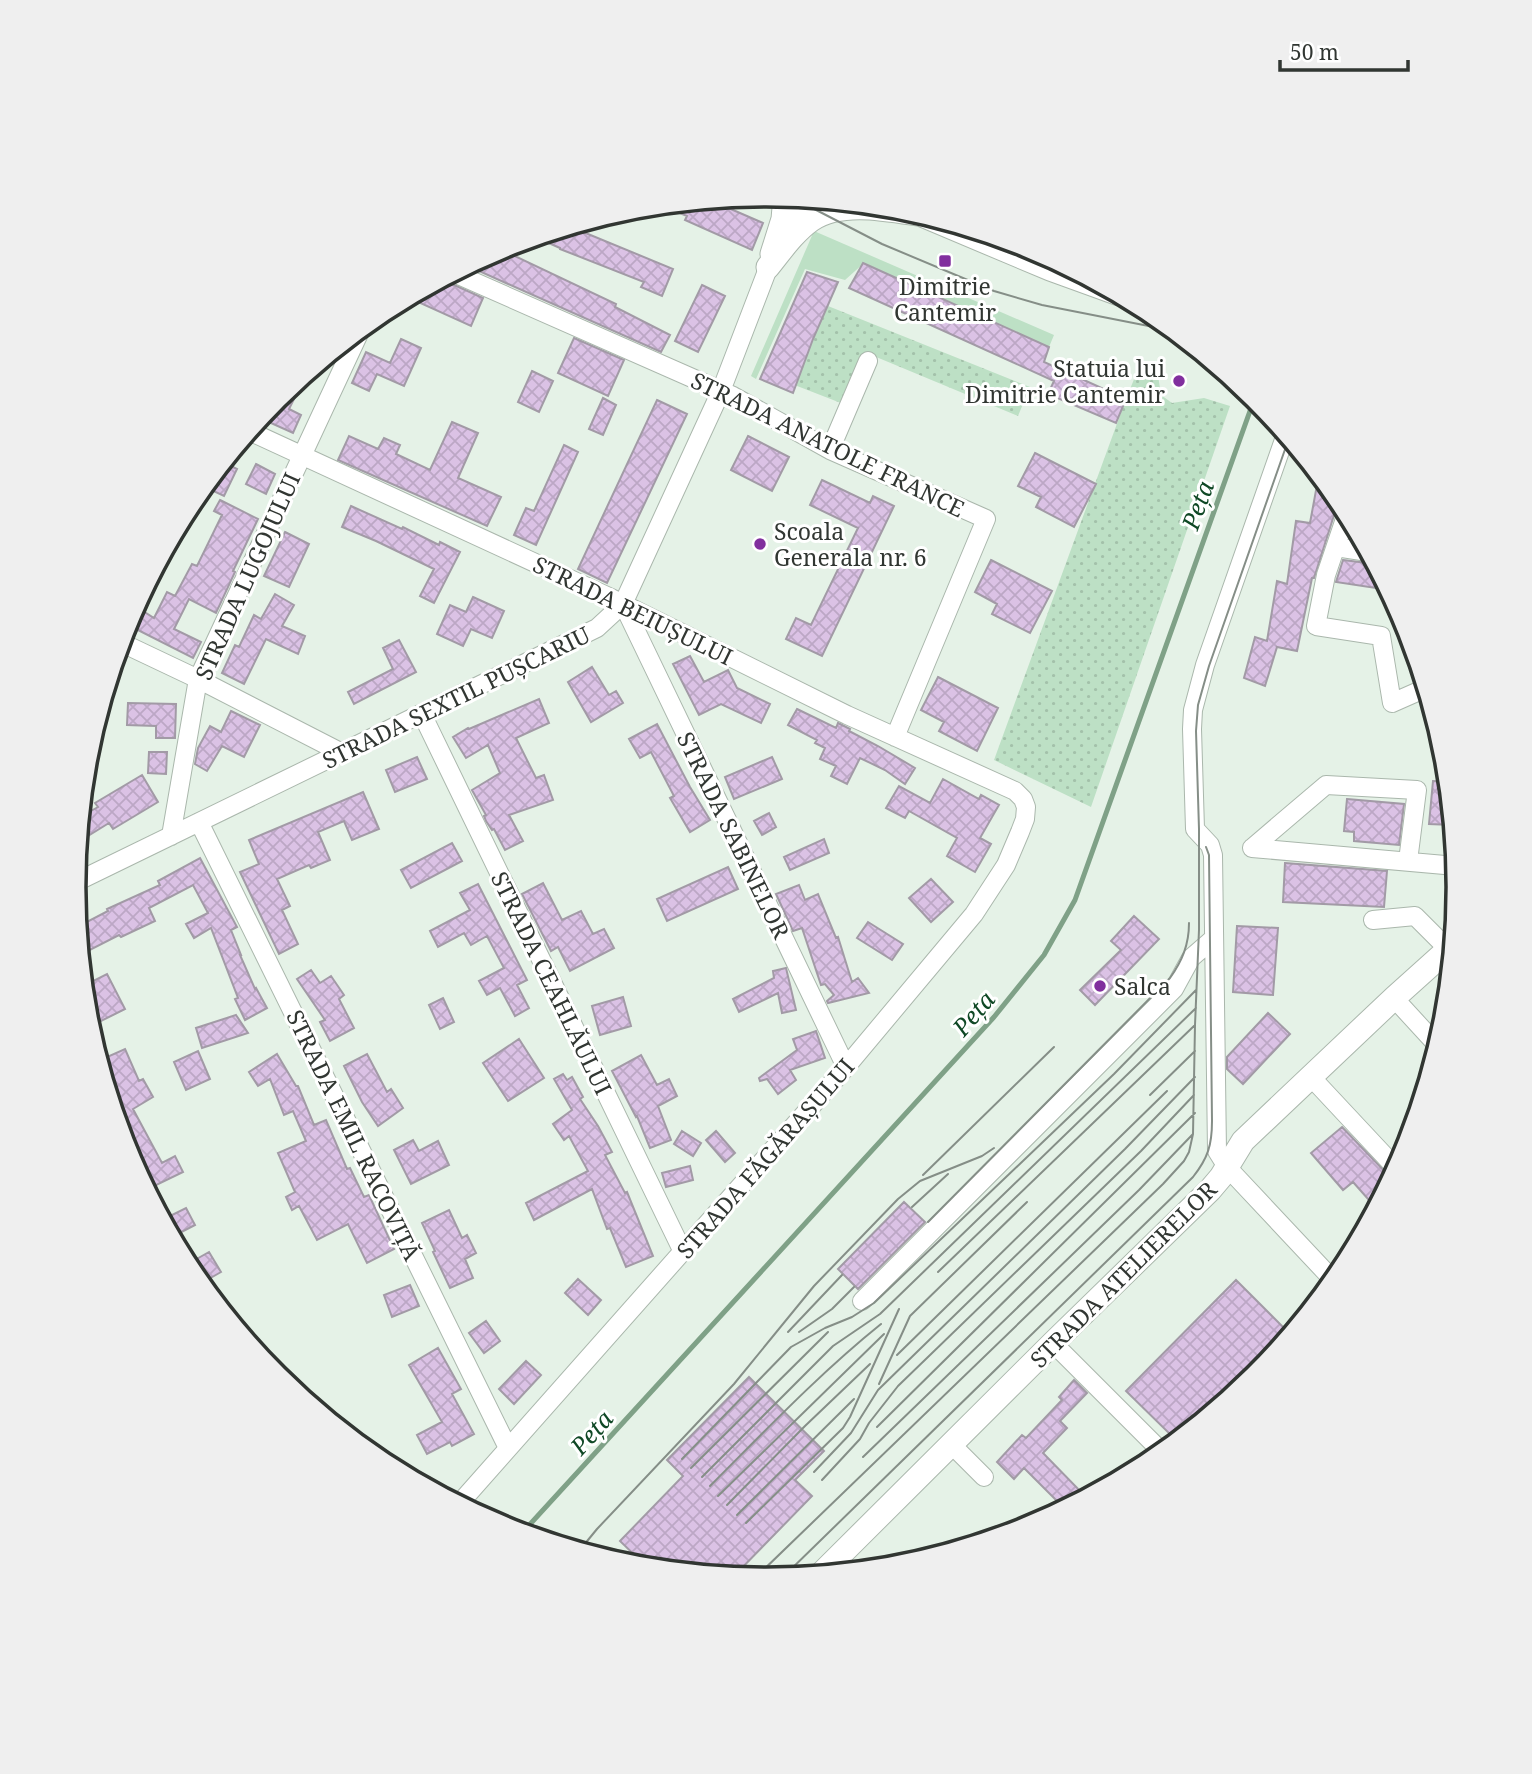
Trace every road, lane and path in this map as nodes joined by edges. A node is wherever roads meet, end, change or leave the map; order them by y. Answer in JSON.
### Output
{"nodes":[{"id":1,"x":784,"y":207,"type":"edge"},
{"id":2,"x":796,"y":208,"type":"edge"},
{"id":3,"x":831,"y":210,"type":"edge"},
{"id":4,"x":768,"y":267,"type":"junction"},
{"id":5,"x":465,"y":277,"type":"edge"},
{"id":6,"x":353,"y":346,"type":"edge"},
{"id":7,"x":868,"y":360,"type":"dead end"},
{"id":8,"x":720,"y":391,"type":"junction"},
{"id":9,"x":258,"y":435,"type":"edge"},
{"id":10,"x":1282,"y":444,"type":"edge"},
{"id":11,"x":830,"y":450,"type":"junction"},
{"id":12,"x":302,"y":455,"type":"junction"},
{"id":13,"x":1343,"y":527,"type":"edge"},
{"id":14,"x":1336,"y":547,"type":"junction"},
{"id":15,"x":1357,"y":550,"type":"edge"},
{"id":16,"x":623,"y":604,"type":"junction"},
{"id":17,"x":130,"y":647,"type":"edge"},
{"id":18,"x":198,"y":679,"type":"junction"},
{"id":19,"x":1417,"y":692,"type":"edge"},
{"id":20,"x":422,"y":714,"type":"junction"},
{"id":21,"x":895,"y":737,"type":"junction"},
{"id":22,"x":342,"y":753,"type":"junction"},
{"id":23,"x":1015,"y":791,"type":"joint"},
{"id":24,"x":199,"y":822,"type":"junction"},
{"id":25,"x":171,"y":836,"type":"junction"},
{"id":26,"x":1408,"y":861,"type":"junction"},
{"id":27,"x":1445,"y":865,"type":"edge"},
{"id":28,"x":86,"y":877,"type":"edge"},
{"id":29,"x":1373,"y":920,"type":"dead end"},
{"id":30,"x":1214,"y":938,"type":"junction"},
{"id":31,"x":1444,"y":942,"type":"edge"},
{"id":32,"x":1442,"y":954,"type":"edge"},
{"id":33,"x":1394,"y":998,"type":"junction"},
{"id":34,"x":1429,"y":1036,"type":"edge"},
{"id":35,"x":846,"y":1067,"type":"junction"},
{"id":36,"x":1311,"y":1077,"type":"junction"},
{"id":37,"x":1388,"y":1160,"type":"edge"},
{"id":38,"x":1227,"y":1167,"type":"junction"},
{"id":39,"x":682,"y":1252,"type":"junction"},
{"id":40,"x":1326,"y":1273,"type":"edge"},
{"id":41,"x":862,"y":1301,"type":"dead end"},
{"id":42,"x":1053,"y":1343,"type":"junction"},
{"id":43,"x":952,"y":1445,"type":"junction"},
{"id":44,"x":1155,"y":1445,"type":"edge"},
{"id":45,"x":508,"y":1448,"type":"junction"},
{"id":46,"x":984,"y":1477,"type":"dead end"},
{"id":47,"x":465,"y":1497,"type":"edge"},
{"id":48,"x":832,"y":1564,"type":"edge"}],
"edges":[{"from":1,"to":4,"type":"main road"},
{"from":2,"to":4,"type":"street","name":"STRADA SEXTIL PUȘCARIU"},
{"from":3,"to":4,"type":"main road"},
{"from":4,"to":8,"type":"street","name":"STRADA SEXTIL PUȘCARIU"},
{"from":5,"to":8,"type":"street","name":"STRADA ANATOLE FRANCE"},
{"from":6,"to":12,"type":"street","name":"STRADA LUGOJULUI"},
{"from":7,"to":11,"type":"street"},
{"from":8,"to":11,"type":"street","name":"STRADA ANATOLE FRANCE"},
{"from":8,"to":16,"type":"street","name":"STRADA SEXTIL PUȘCARIU"},
{"from":9,"to":12,"type":"street","name":"STRADA BEIUȘULUI"},
{"from":10,"to":30,"type":"street"},
{"from":11,"to":21,"type":"street","name":"STRADA ANATOLE FRANCE"},
{"from":12,"to":16,"type":"street","name":"STRADA BEIUȘULUI"},
{"from":12,"to":18,"type":"street","name":"STRADA LUGOJULUI"},
{"from":13,"to":14,"type":"street"},
{"from":14,"to":15,"type":"street"},
{"from":14,"to":19,"type":"street"},
{"from":16,"to":20,"type":"street","name":"STRADA SEXTIL PUȘCARIU"},
{"from":16,"to":21,"type":"street","name":"STRADA BEIUȘULUI"},
{"from":16,"to":35,"type":"street","name":"STRADA SABINELOR"},
{"from":17,"to":18,"type":"street"},
{"from":18,"to":22,"type":"street"},
{"from":18,"to":25,"type":"street","name":"STRADA LUGOJULUI"},
{"from":20,"to":22,"type":"street","name":"STRADA SEXTIL PUȘCARIU"},
{"from":20,"to":39,"type":"street","name":"STRADA CEAHLĂULUI"},
{"from":21,"to":23,"type":"street","name":"STRADA BEIUȘULUI"},
{"from":22,"to":24,"type":"street","name":"STRADA SEXTIL PUȘCARIU"},
{"from":23,"to":35,"type":"street","name":"STRADA FĂGĂRAȘULUI"},
{"from":24,"to":25,"type":"street","name":"STRADA SEXTIL PUȘCARIU"},
{"from":24,"to":45,"type":"street","name":"STRADA EMIL RACOVIȚĂ"},
{"from":25,"to":28,"type":"street","name":"STRADA SEXTIL PUȘCARIU"},
{"from":26,"to":26,"type":"street"},
{"from":26,"to":27,"type":"street"},
{"from":29,"to":31,"type":"street"},
{"from":30,"to":38,"type":"street"},
{"from":30,"to":41,"type":"street"},
{"from":32,"to":33,"type":"main road","name":"STRADA ATELIERELOR"},
{"from":33,"to":34,"type":"street"},
{"from":33,"to":36,"type":"main road","name":"STRADA ATELIERELOR"},
{"from":35,"to":39,"type":"street","name":"STRADA FĂGĂRAȘULUI"},
{"from":36,"to":37,"type":"street"},
{"from":36,"to":38,"type":"main road","name":"STRADA ATELIERELOR"},
{"from":38,"to":40,"type":"street"},
{"from":38,"to":42,"type":"main road","name":"STRADA ATELIERELOR"},
{"from":39,"to":45,"type":"street","name":"STRADA FĂGĂRAȘULUI"},
{"from":42,"to":43,"type":"main road","name":"STRADA ATELIERELOR"},
{"from":42,"to":44,"type":"street"},
{"from":43,"to":46,"type":"street"},
{"from":43,"to":48,"type":"main road","name":"STRADA ATELIERELOR"},
{"from":45,"to":47,"type":"street","name":"STRADA FĂGĂRAȘULUI"}]}
